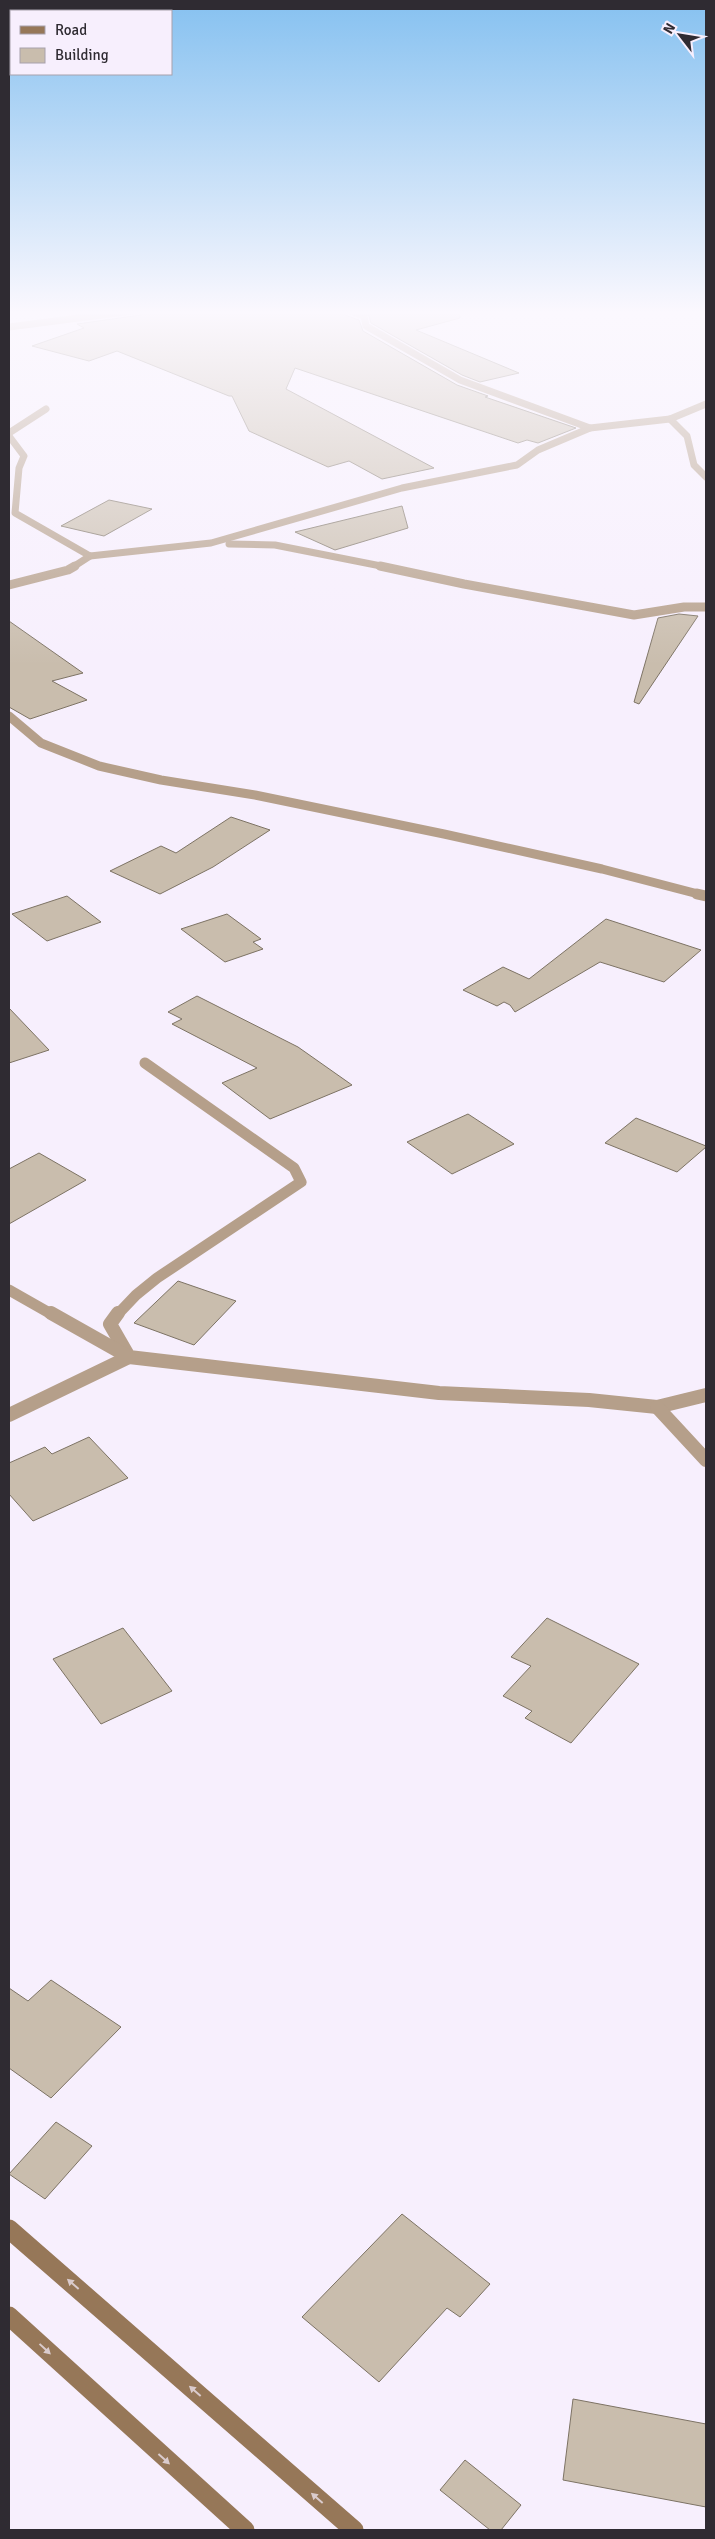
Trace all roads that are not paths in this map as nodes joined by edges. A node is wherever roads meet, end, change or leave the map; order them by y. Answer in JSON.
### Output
{"nodes":[{"id":1,"x":589,"y":428,"type":"edge"},
{"id":2,"x":679,"y":428,"type":"edge"},
{"id":3,"x":9,"y":435,"type":"edge"},
{"id":4,"x":706,"y":477,"type":"edge"},
{"id":5,"x":211,"y":543,"type":"junction"},
{"id":6,"x":90,"y":556,"type":"junction"},
{"id":7,"x":9,"y":585,"type":"edge"},
{"id":8,"x":706,"y":607,"type":"edge"},
{"id":9,"x":9,"y":716,"type":"edge"},
{"id":10,"x":706,"y":896,"type":"edge"},
{"id":11,"x":145,"y":1064,"type":"dead end"},
{"id":12,"x":9,"y":1290,"type":"edge"},
{"id":13,"x":129,"y":1357,"type":"junction"},
{"id":14,"x":706,"y":1395,"type":"edge"},
{"id":15,"x":657,"y":1407,"type":"junction"},
{"id":16,"x":9,"y":1415,"type":"edge"},
{"id":17,"x":706,"y":1460,"type":"edge"},
{"id":18,"x":9,"y":2229,"type":"edge"},
{"id":19,"x":9,"y":2316,"type":"edge"},
{"id":20,"x":245,"y":2530,"type":"edge"},
{"id":21,"x":354,"y":2530,"type":"edge"}],
"edges":[{"from":1,"to":5,"type":"street"},
{"from":2,"to":4,"type":"street"},
{"from":3,"to":6,"type":"street"},
{"from":5,"to":6,"type":"street"},
{"from":5,"to":8,"type":"street"},
{"from":6,"to":7,"type":"street"},
{"from":9,"to":10,"type":"street"},
{"from":11,"to":13,"type":"street"},
{"from":12,"to":13,"type":"street"},
{"from":13,"to":15,"type":"street"},
{"from":13,"to":16,"type":"street"},
{"from":14,"to":15,"type":"street"},
{"from":15,"to":17,"type":"street"},
{"from":21,"to":18,"type":"main road","one_way":true},
{"from":19,"to":20,"type":"main road","one_way":true}]}
